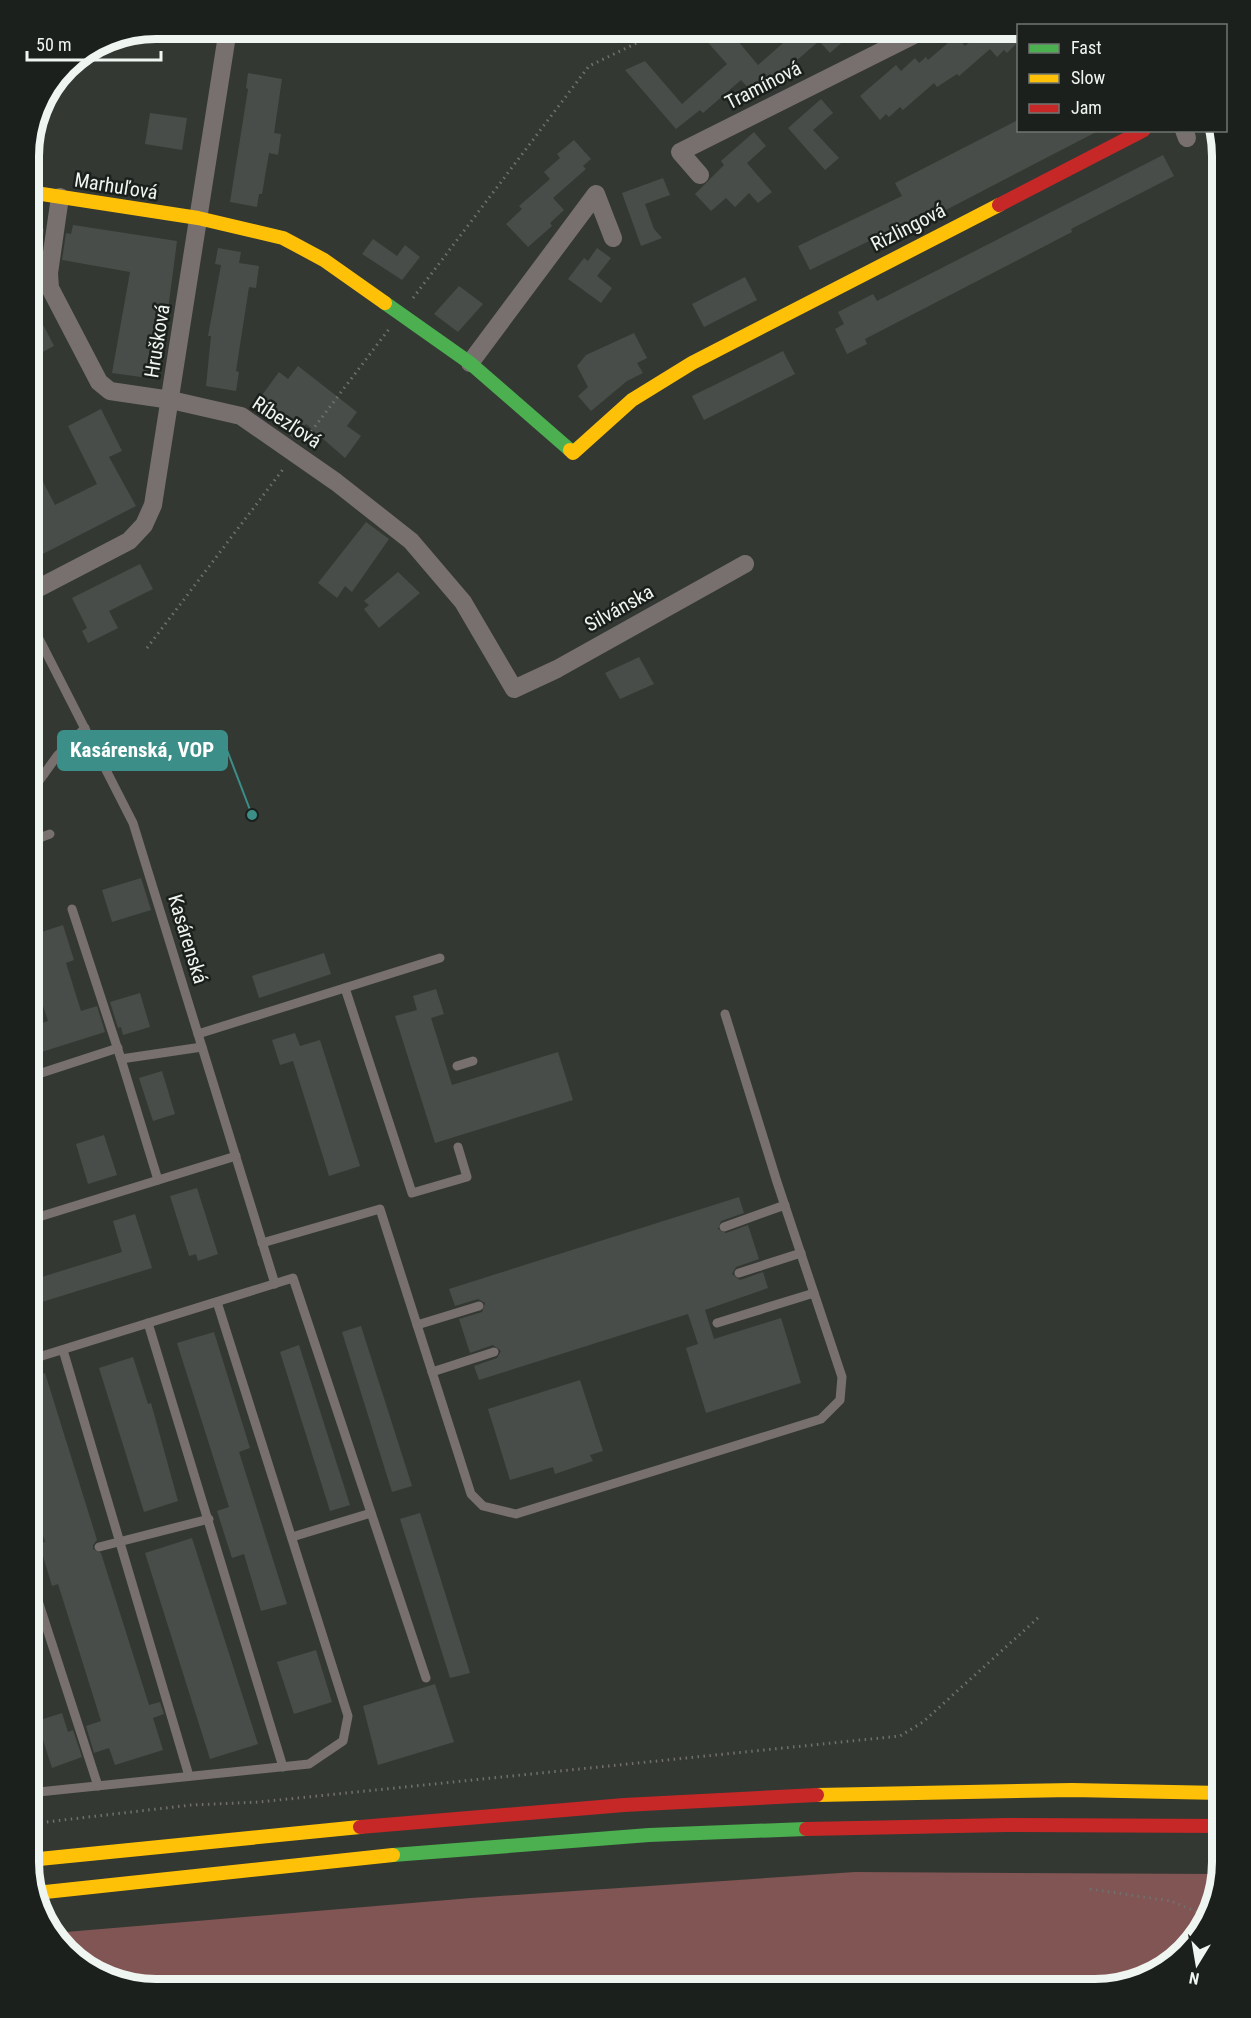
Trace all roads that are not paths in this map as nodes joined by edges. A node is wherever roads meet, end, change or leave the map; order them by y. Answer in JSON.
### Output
{"nodes":[{"id":1,"x":226,"y":39,"type":"edge"},
{"id":2,"x":906,"y":39,"type":"edge"},
{"id":3,"x":1140,"y":132,"type":"edge"},
{"id":4,"x":700,"y":175,"type":"dead end"},
{"id":5,"x":39,"y":193,"type":"edge"},
{"id":6,"x":60,"y":196,"type":"junction"},
{"id":7,"x":198,"y":218,"type":"junction"},
{"id":8,"x":613,"y":238,"type":"dead end"},
{"id":9,"x":470,"y":363,"type":"junction"},
{"id":10,"x":171,"y":400,"type":"junction"},
{"id":11,"x":745,"y":564,"type":"dead end"},
{"id":12,"x":39,"y":587,"type":"edge"},
{"id":13,"x":39,"y":638,"type":"edge"},
{"id":14,"x":514,"y":689,"type":"joint"},
{"id":15,"x":85,"y":728,"type":"junction"},
{"id":16,"x":44,"y":774,"type":"junction"},
{"id":17,"x":39,"y":775,"type":"edge"},
{"id":18,"x":39,"y":781,"type":"edge"},
{"id":19,"x":50,"y":834,"type":"dead end"},
{"id":20,"x":39,"y":838,"type":"edge"},
{"id":21,"x":72,"y":909,"type":"dead end"},
{"id":22,"x":440,"y":958,"type":"dead end"},
{"id":23,"x":345,"y":988,"type":"junction"},
{"id":24,"x":725,"y":1014,"type":"dead end"},
{"id":25,"x":198,"y":1035,"type":"junction"},
{"id":26,"x":202,"y":1047,"type":"junction"},
{"id":27,"x":118,"y":1048,"type":"junction"},
{"id":28,"x":121,"y":1059,"type":"junction"},
{"id":29,"x":473,"y":1061,"type":"dead end"},
{"id":30,"x":457,"y":1066,"type":"dead end"},
{"id":31,"x":39,"y":1074,"type":"edge"},
{"id":32,"x":458,"y":1148,"type":"dead end"},
{"id":33,"x":236,"y":1156,"type":"junction"},
{"id":34,"x":158,"y":1180,"type":"junction"},
{"id":35,"x":785,"y":1205,"type":"junction"},
{"id":36,"x":39,"y":1217,"type":"edge"},
{"id":37,"x":724,"y":1227,"type":"dead end"},
{"id":38,"x":262,"y":1243,"type":"junction"},
{"id":39,"x":801,"y":1253,"type":"junction"},
{"id":40,"x":739,"y":1273,"type":"dead end"},
{"id":41,"x":275,"y":1284,"type":"junction"},
{"id":42,"x":814,"y":1293,"type":"junction"},
{"id":43,"x":216,"y":1302,"type":"junction"},
{"id":44,"x":479,"y":1306,"type":"dead end"},
{"id":45,"x":148,"y":1323,"type":"junction"},
{"id":46,"x":717,"y":1323,"type":"dead end"},
{"id":47,"x":417,"y":1325,"type":"junction"},
{"id":48,"x":63,"y":1350,"type":"junction"},
{"id":49,"x":494,"y":1352,"type":"dead end"},
{"id":50,"x":39,"y":1357,"type":"edge"},
{"id":51,"x":432,"y":1372,"type":"junction"},
{"id":52,"x":371,"y":1513,"type":"junction"},
{"id":53,"x":209,"y":1518,"type":"junction"},
{"id":54,"x":292,"y":1536,"type":"junction"},
{"id":55,"x":119,"y":1541,"type":"junction"},
{"id":56,"x":99,"y":1547,"type":"dead end"},
{"id":57,"x":39,"y":1606,"type":"edge"},
{"id":58,"x":426,"y":1678,"type":"dead end"},
{"id":59,"x":284,"y":1767,"type":"junction"},
{"id":60,"x":189,"y":1776,"type":"junction"},
{"id":61,"x":98,"y":1786,"type":"junction"},
{"id":62,"x":39,"y":1792,"type":"edge"},
{"id":63,"x":1212,"y":1793,"type":"edge"},
{"id":64,"x":1212,"y":1826,"type":"edge"},
{"id":65,"x":39,"y":1859,"type":"edge"},
{"id":66,"x":43,"y":1892,"type":"edge"}],
"edges":[{"from":1,"to":7,"type":"street","name":"Hrušková"},
{"from":2,"to":4,"type":"street","name":"Tramínová"},
{"from":3,"to":9,"type":"main road","name":"Rizlingová"},
{"from":5,"to":6,"type":"main road","name":"Marhuľová"},
{"from":6,"to":7,"type":"main road","name":"Marhuľová"},
{"from":6,"to":10,"type":"street","name":"Ríbezľová"},
{"from":7,"to":9,"type":"main road","name":"Marhuľová"},
{"from":7,"to":10,"type":"street","name":"Hrušková"},
{"from":8,"to":9,"type":"street"},
{"from":10,"to":12,"type":"street","name":"Hrušková"},
{"from":10,"to":14,"type":"street","name":"Ríbezľová"},
{"from":11,"to":14,"type":"street","name":"Silvánska"},
{"from":13,"to":15,"type":"lane","name":"Kasárenská"},
{"from":15,"to":16,"type":"lane"},
{"from":15,"to":25,"type":"lane","name":"Kasárenská"},
{"from":16,"to":17,"type":"lane"},
{"from":16,"to":18,"type":"lane"},
{"from":19,"to":20,"type":"lane"},
{"from":21,"to":27,"type":"lane"},
{"from":22,"to":23,"type":"lane"},
{"from":23,"to":25,"type":"lane"},
{"from":23,"to":32,"type":"lane"},
{"from":24,"to":35,"type":"lane"},
{"from":25,"to":26,"type":"lane","name":"Kasárenská"},
{"from":26,"to":28,"type":"lane"},
{"from":26,"to":33,"type":"lane","name":"Kasárenská"},
{"from":27,"to":28,"type":"lane"},
{"from":27,"to":31,"type":"lane"},
{"from":28,"to":34,"type":"lane"},
{"from":29,"to":30,"type":"lane"},
{"from":33,"to":34,"type":"lane"},
{"from":33,"to":38,"type":"lane","name":"Kasárenská"},
{"from":34,"to":36,"type":"lane"},
{"from":35,"to":37,"type":"lane"},
{"from":35,"to":39,"type":"lane"},
{"from":38,"to":41,"type":"lane","name":"Kasárenská"},
{"from":38,"to":47,"type":"lane"},
{"from":39,"to":40,"type":"lane"},
{"from":39,"to":42,"type":"lane"},
{"from":41,"to":43,"type":"lane"},
{"from":41,"to":52,"type":"lane"},
{"from":42,"to":46,"type":"lane"},
{"from":42,"to":51,"type":"lane"},
{"from":43,"to":45,"type":"lane"},
{"from":43,"to":54,"type":"lane"},
{"from":44,"to":47,"type":"lane"},
{"from":45,"to":48,"type":"lane"},
{"from":45,"to":53,"type":"lane"},
{"from":47,"to":51,"type":"lane"},
{"from":48,"to":50,"type":"lane"},
{"from":48,"to":55,"type":"lane"},
{"from":49,"to":51,"type":"lane"},
{"from":52,"to":54,"type":"lane"},
{"from":52,"to":58,"type":"lane"},
{"from":53,"to":55,"type":"lane"},
{"from":53,"to":59,"type":"lane"},
{"from":54,"to":59,"type":"lane"},
{"from":55,"to":56,"type":"lane"},
{"from":55,"to":60,"type":"lane"},
{"from":57,"to":61,"type":"lane"},
{"from":59,"to":60,"type":"lane"},
{"from":60,"to":61,"type":"lane"},
{"from":61,"to":62,"type":"lane"},
{"from":63,"to":65,"type":"main road"},
{"from":64,"to":66,"type":"main road"}]}
